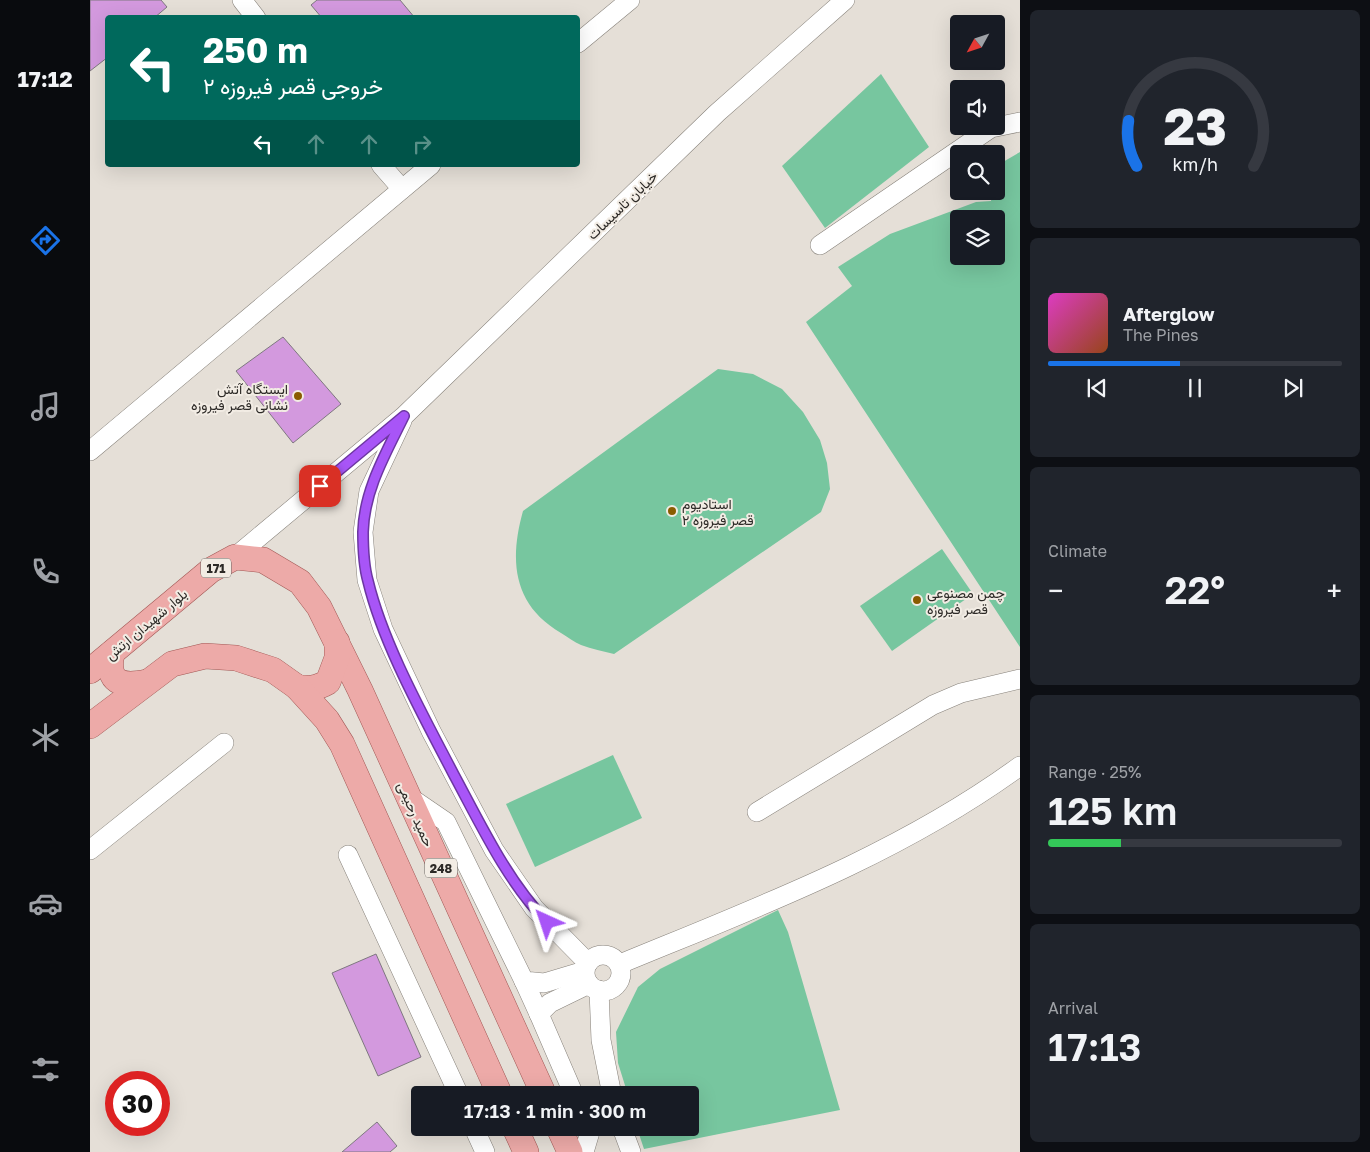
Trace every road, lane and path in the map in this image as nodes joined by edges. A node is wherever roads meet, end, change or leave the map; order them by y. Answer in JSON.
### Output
{"nodes":[{"id":1,"x":630,"y":0,"type":"edge"},
{"id":2,"x":845,"y":0,"type":"edge"},
{"id":3,"x":580,"y":41,"type":"edge"},
{"id":4,"x":1020,"y":122,"type":"edge"},
{"id":5,"x":383,"y":167,"type":"edge"},
{"id":6,"x":429,"y":167,"type":"edge"},
{"id":7,"x":402,"y":189,"type":"junction"},
{"id":8,"x":820,"y":245,"type":"dead end"},
{"id":9,"x":404,"y":416,"type":"junction"},
{"id":10,"x":90,"y":451,"type":"edge"},
{"id":11,"x":235,"y":557,"type":"junction"},
{"id":12,"x":337,"y":642,"type":"junction"},
{"id":13,"x":112,"y":653,"type":"junction"},
{"id":14,"x":90,"y":671,"type":"edge"},
{"id":15,"x":1020,"y":678,"type":"edge"},
{"id":16,"x":147,"y":682,"type":"junction"},
{"id":17,"x":297,"y":687,"type":"junction"},
{"id":18,"x":90,"y":726,"type":"edge"},
{"id":19,"x":224,"y":743,"type":"dead end"},
{"id":20,"x":1020,"y":766,"type":"edge"},
{"id":21,"x":408,"y":796,"type":"junction"},
{"id":22,"x":757,"y":812,"type":"dead end"},
{"id":23,"x":90,"y":850,"type":"edge"},
{"id":24,"x":348,"y":855,"type":"dead end"},
{"id":25,"x":620,"y":964,"type":"junction"},
{"id":26,"x":590,"y":977,"type":"junction"},
{"id":27,"x":524,"y":981,"type":"junction"},
{"id":28,"x":539,"y":1014,"type":"junction"},
{"id":29,"x":455,"y":1086,"type":"edge"},
{"id":30,"x":496,"y":1086,"type":"edge"},
{"id":31,"x":540,"y":1086,"type":"edge"},
{"id":32,"x":570,"y":1086,"type":"edge"},
{"id":33,"x":610,"y":1086,"type":"edge"},
{"id":34,"x":478,"y":1136,"type":"edge"},
{"id":35,"x":518,"y":1136,"type":"edge"},
{"id":36,"x":563,"y":1136,"type":"edge"},
{"id":37,"x":589,"y":1136,"type":"edge"},
{"id":38,"x":625,"y":1136,"type":"edge"},
{"id":39,"x":485,"y":1152,"type":"edge"},
{"id":40,"x":526,"y":1152,"type":"edge"},
{"id":41,"x":570,"y":1152,"type":"edge"},
{"id":42,"x":584,"y":1152,"type":"edge"},
{"id":43,"x":631,"y":1152,"type":"edge"}],
"edges":[{"from":1,"to":3,"type":"street"},
{"from":2,"to":9,"type":"street","name":"خیابان تاسیسات"},
{"from":4,"to":8,"type":"street"},
{"from":5,"to":7,"type":"street"},
{"from":6,"to":7,"type":"street"},
{"from":7,"to":10,"type":"street"},
{"from":9,"to":11,"type":"street","name":"خیابان تاسیسات"},
{"from":9,"to":26,"type":"street"},
{"from":11,"to":12,"type":"main road","number":"171"},
{"from":11,"to":13,"type":"main road","name":"بلوار شهیدان ارتش","number":"171"},
{"from":12,"to":17,"type":"main road"},
{"from":12,"to":21,"type":"main road","name":"حمید رحیمی","number":"248"},
{"from":13,"to":14,"type":"main road","name":"بلوار شهیدان ارتش","number":"171"},
{"from":13,"to":16,"type":"main road"},
{"from":15,"to":22,"type":"street"},
{"from":16,"to":17,"type":"main road"},
{"from":16,"to":18,"type":"main road"},
{"from":17,"to":30,"type":"main road"},
{"from":19,"to":23,"type":"street"},
{"from":20,"to":25,"type":"street"},
{"from":21,"to":27,"type":"street"},
{"from":21,"to":31,"type":"main road","name":"حمید رحیمی","number":"248"},
{"from":24,"to":29,"type":"street"},
{"from":25,"to":26,"type":"street"},
{"from":25,"to":26,"type":"street"},
{"from":26,"to":27,"type":"street"},
{"from":26,"to":28,"type":"street"},
{"from":26,"to":33,"type":"street"},
{"from":27,"to":28,"type":"street"},
{"from":28,"to":32,"type":"street"},
{"from":34,"to":39,"type":"street"},
{"from":35,"to":40,"type":"main road"},
{"from":36,"to":41,"type":"main road"},
{"from":37,"to":42,"type":"street"},
{"from":38,"to":43,"type":"street"}]}
